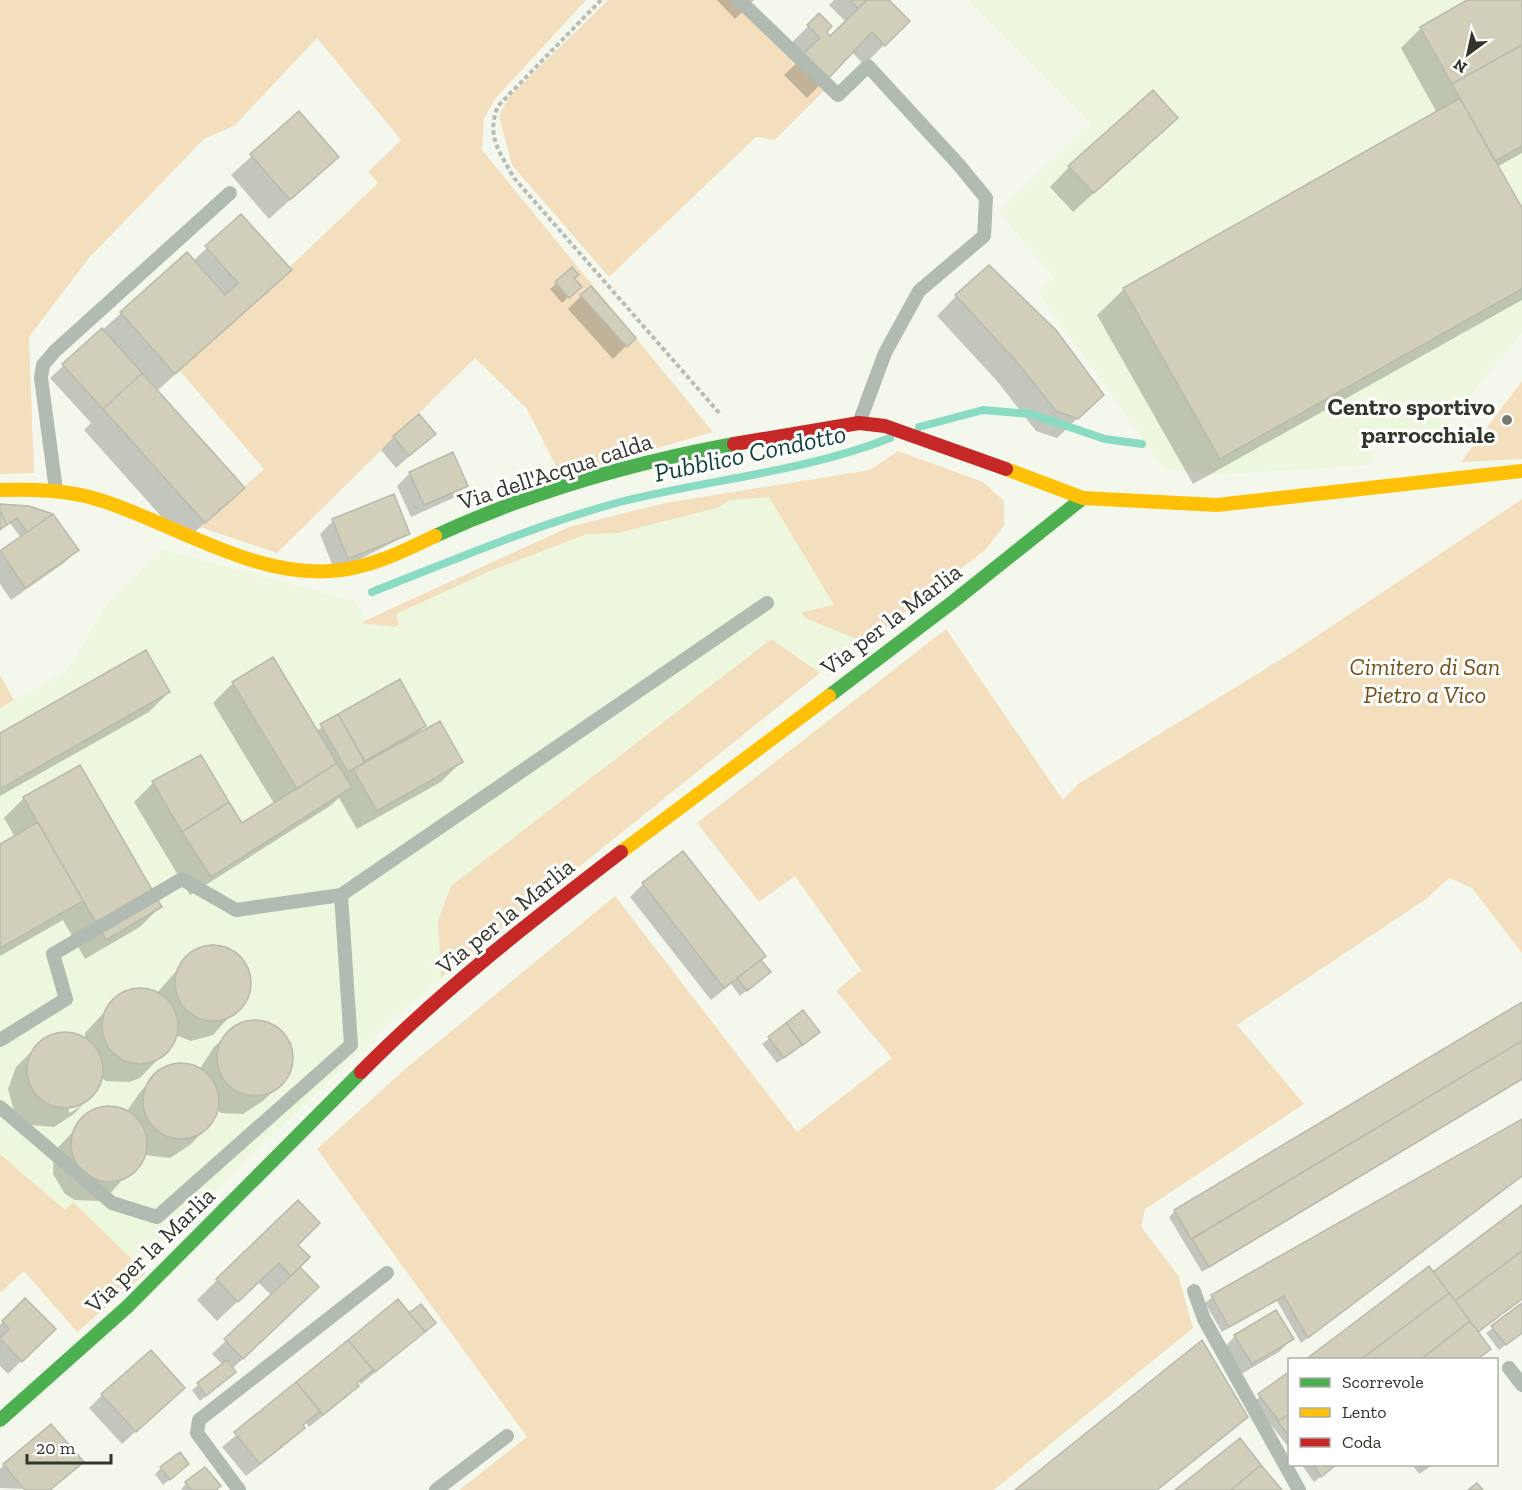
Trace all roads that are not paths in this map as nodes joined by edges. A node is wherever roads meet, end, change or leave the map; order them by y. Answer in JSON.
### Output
{"nodes":[{"id":1,"x":739,"y":0,"type":"edge"},
{"id":2,"x":230,"y":194,"type":"dead end"},
{"id":3,"x":859,"y":423,"type":"junction"},
{"id":4,"x":1522,"y":471,"type":"edge"},
{"id":5,"x":0,"y":490,"type":"edge"},
{"id":6,"x":56,"y":490,"type":"junction"},
{"id":7,"x":1083,"y":498,"type":"junction"},
{"id":8,"x":767,"y":603,"type":"dead end"},
{"id":9,"x":341,"y":895,"type":"junction"},
{"id":10,"x":0,"y":1040,"type":"edge"},
{"id":11,"x":0,"y":1107,"type":"edge"},
{"id":12,"x":387,"y":1273,"type":"dead end"},
{"id":13,"x":1194,"y":1291,"type":"dead end"},
{"id":14,"x":1509,"y":1368,"type":"dead end"},
{"id":15,"x":1522,"y":1385,"type":"edge"},
{"id":16,"x":0,"y":1420,"type":"edge"},
{"id":17,"x":507,"y":1436,"type":"dead end"},
{"id":18,"x":239,"y":1490,"type":"edge"},
{"id":19,"x":436,"y":1490,"type":"edge"},
{"id":20,"x":1299,"y":1490,"type":"edge"}],
"edges":[{"from":1,"to":3,"type":"lane"},
{"from":2,"to":6,"type":"lane"},
{"from":3,"to":6,"type":"street","name":"Via dell'Acqua calda"},
{"from":3,"to":7,"type":"street","name":"Via dell'Acqua calda"},
{"from":4,"to":7,"type":"street","name":"Via dell'Acqua calda"},
{"from":5,"to":6,"type":"street","name":"Via dell'Acqua calda"},
{"from":7,"to":16,"type":"street","name":"Via per la Marlia"},
{"from":8,"to":9,"type":"lane"},
{"from":9,"to":10,"type":"lane"},
{"from":9,"to":11,"type":"lane"},
{"from":12,"to":18,"type":"lane"},
{"from":13,"to":20,"type":"lane"},
{"from":14,"to":15,"type":"lane"},
{"from":17,"to":19,"type":"lane"}]}
